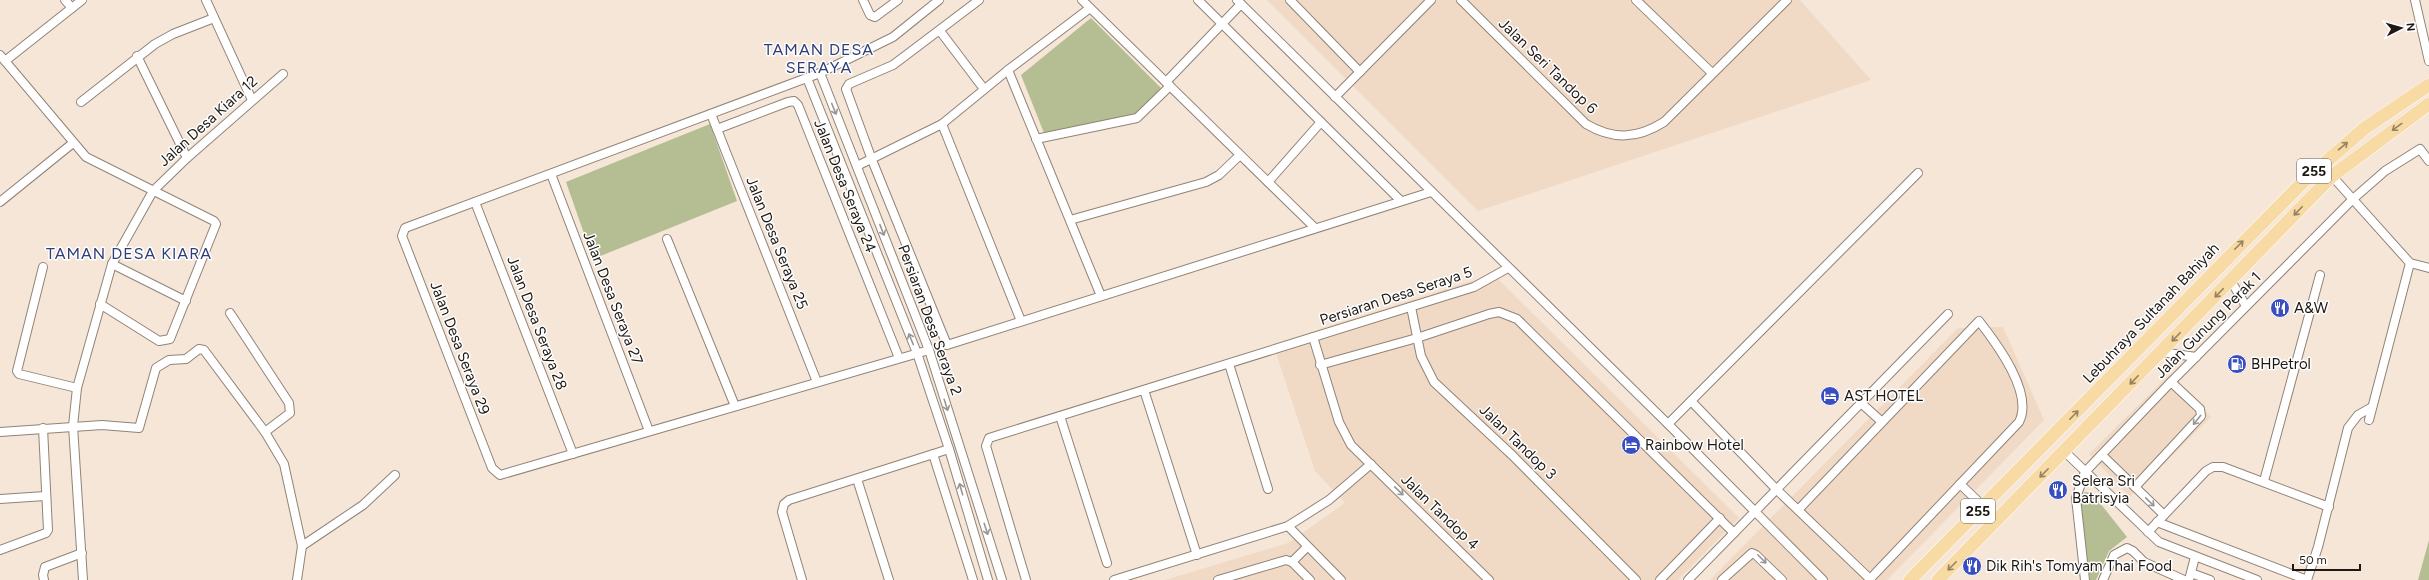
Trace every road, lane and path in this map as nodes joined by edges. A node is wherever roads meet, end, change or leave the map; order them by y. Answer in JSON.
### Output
{"nodes":[{"id":1,"x":66,"y":0,"type":"edge"},
{"id":2,"x":82,"y":0,"type":"edge"},
{"id":3,"x":206,"y":0,"type":"edge"},
{"id":4,"x":863,"y":0,"type":"edge"},
{"id":5,"x":898,"y":0,"type":"edge"},
{"id":6,"x":939,"y":0,"type":"edge"},
{"id":7,"x":979,"y":0,"type":"edge"},
{"id":8,"x":1082,"y":0,"type":"edge"},
{"id":9,"x":1198,"y":0,"type":"edge"},
{"id":10,"x":1290,"y":0,"type":"edge"},
{"id":11,"x":1431,"y":0,"type":"edge"},
{"id":12,"x":1461,"y":0,"type":"edge"},
{"id":13,"x":1636,"y":0,"type":"edge"},
{"id":14,"x":1787,"y":0,"type":"edge"},
{"id":15,"x":2415,"y":0,"type":"edge"},
{"id":16,"x":1239,"y":2,"type":"edge"},
{"id":17,"x":72,"y":8,"type":"junction"},
{"id":18,"x":1090,"y":8,"type":"junction"},
{"id":19,"x":214,"y":18,"type":"junction"},
{"id":20,"x":1222,"y":23,"type":"junction"},
{"id":21,"x":940,"y":31,"type":"junction"},
{"id":22,"x":137,"y":56,"type":"junction"},
{"id":23,"x":3,"y":58,"type":"edge"},
{"id":24,"x":2429,"y":61,"type":"edge"},
{"id":25,"x":1008,"y":70,"type":"junction"},
{"id":26,"x":1360,"y":72,"type":"junction"},
{"id":27,"x":820,"y":73,"type":"junction"},
{"id":28,"x":1712,"y":73,"type":"junction"},
{"id":29,"x":283,"y":74,"type":"dead end"},
{"id":30,"x":806,"y":78,"type":"junction"},
{"id":31,"x":1168,"y":84,"type":"junction"},
{"id":32,"x":2429,"y":85,"type":"edge"},
{"id":33,"x":984,"y":89,"type":"junction"},
{"id":34,"x":1335,"y":97,"type":"junction"},
{"id":35,"x":252,"y":100,"type":"junction"},
{"id":36,"x":81,"y":102,"type":"dead end"},
{"id":37,"x":2429,"y":104,"type":"edge"},
{"id":38,"x":711,"y":114,"type":"junction"},
{"id":39,"x":1321,"y":122,"type":"junction"},
{"id":40,"x":942,"y":124,"type":"junction"},
{"id":41,"x":717,"y":129,"type":"junction"},
{"id":42,"x":1036,"y":139,"type":"junction"},
{"id":43,"x":73,"y":143,"type":"junction"},
{"id":44,"x":1240,"y":155,"type":"junction"},
{"id":45,"x":186,"y":158,"type":"junction"},
{"id":46,"x":872,"y":160,"type":"junction"},
{"id":47,"x":2429,"y":161,"type":"edge"},
{"id":48,"x":857,"y":166,"type":"junction"},
{"id":49,"x":1918,"y":173,"type":"dead end"},
{"id":50,"x":551,"y":174,"type":"junction"},
{"id":51,"x":2332,"y":176,"type":"junction"},
{"id":52,"x":1268,"y":182,"type":"junction"},
{"id":53,"x":153,"y":190,"type":"junction"},
{"id":54,"x":1431,"y":192,"type":"junction"},
{"id":55,"x":2353,"y":199,"type":"junction"},
{"id":56,"x":1401,"y":201,"type":"junction"},
{"id":57,"x":0,"y":202,"type":"edge"},
{"id":58,"x":475,"y":202,"type":"junction"},
{"id":59,"x":1070,"y":220,"type":"junction"},
{"id":60,"x":1315,"y":228,"type":"junction"},
{"id":61,"x":667,"y":239,"type":"dead end"},
{"id":62,"x":2410,"y":263,"type":"junction"},
{"id":63,"x":112,"y":264,"type":"junction"},
{"id":64,"x":43,"y":267,"type":"dead end"},
{"id":65,"x":1508,"y":268,"type":"junction"},
{"id":66,"x":2429,"y":268,"type":"edge"},
{"id":67,"x":2320,"y":276,"type":"dead end"},
{"id":68,"x":2231,"y":280,"type":"junction"},
{"id":69,"x":2192,"y":292,"type":"junction"},
{"id":70,"x":1101,"y":296,"type":"junction"},
{"id":71,"x":186,"y":301,"type":"junction"},
{"id":72,"x":100,"y":304,"type":"junction"},
{"id":73,"x":2206,"y":306,"type":"junction"},
{"id":74,"x":2246,"y":306,"type":"junction"},
{"id":75,"x":1411,"y":307,"type":"junction"},
{"id":76,"x":2177,"y":309,"type":"junction"},
{"id":77,"x":230,"y":314,"type":"dead end"},
{"id":78,"x":1948,"y":314,"type":"dead end"},
{"id":79,"x":1021,"y":321,"type":"junction"},
{"id":80,"x":2191,"y":322,"type":"junction"},
{"id":81,"x":1312,"y":337,"type":"junction"},
{"id":82,"x":1417,"y":338,"type":"junction"},
{"id":83,"x":929,"y":350,"type":"junction"},
{"id":84,"x":2161,"y":352,"type":"junction"},
{"id":85,"x":917,"y":353,"type":"junction"},
{"id":86,"x":2196,"y":357,"type":"junction"},
{"id":87,"x":899,"y":358,"type":"junction"},
{"id":88,"x":1228,"y":364,"type":"junction"},
{"id":89,"x":1320,"y":365,"type":"junction"},
{"id":90,"x":817,"y":382,"type":"junction"},
{"id":91,"x":2172,"y":382,"type":"junction"},
{"id":92,"x":77,"y":388,"type":"junction"},
{"id":93,"x":1144,"y":390,"type":"junction"},
{"id":94,"x":1691,"y":402,"type":"junction"},
{"id":95,"x":1861,"y":403,"type":"junction"},
{"id":96,"x":735,"y":406,"type":"junction"},
{"id":97,"x":2372,"y":407,"type":"junction"},
{"id":98,"x":1060,"y":416,"type":"junction"},
{"id":99,"x":2369,"y":420,"type":"dead end"},
{"id":100,"x":1882,"y":422,"type":"junction"},
{"id":101,"x":1668,"y":424,"type":"junction"},
{"id":102,"x":73,"y":426,"type":"junction"},
{"id":103,"x":43,"y":428,"type":"junction"},
{"id":104,"x":0,"y":432,"type":"edge"},
{"id":105,"x":265,"y":432,"type":"junction"},
{"id":106,"x":649,"y":432,"type":"junction"},
{"id":107,"x":949,"y":450,"type":"junction"},
{"id":108,"x":2065,"y":452,"type":"junction"},
{"id":109,"x":573,"y":454,"type":"junction"},
{"id":110,"x":933,"y":454,"type":"junction"},
{"id":111,"x":2102,"y":455,"type":"junction"},
{"id":112,"x":1371,"y":464,"type":"junction"},
{"id":113,"x":2085,"y":472,"type":"junction"},
{"id":114,"x":395,"y":475,"type":"dead end"},
{"id":115,"x":857,"y":479,"type":"junction"},
{"id":116,"x":2264,"y":481,"type":"junction"},
{"id":117,"x":1960,"y":484,"type":"junction"},
{"id":118,"x":2134,"y":487,"type":"junction"},
{"id":119,"x":1268,"y":489,"type":"dead end"},
{"id":120,"x":1777,"y":490,"type":"junction"},
{"id":121,"x":45,"y":496,"type":"junction"},
{"id":122,"x":0,"y":499,"type":"edge"},
{"id":123,"x":1983,"y":506,"type":"junction"},
{"id":124,"x":2329,"y":507,"type":"junction"},
{"id":125,"x":1798,"y":510,"type":"junction"},
{"id":126,"x":1756,"y":511,"type":"junction"},
{"id":127,"x":2164,"y":515,"type":"junction"},
{"id":128,"x":1720,"y":518,"type":"junction"},
{"id":129,"x":2157,"y":522,"type":"junction"},
{"id":130,"x":1288,"y":526,"type":"junction"},
{"id":131,"x":2148,"y":532,"type":"junction"},
{"id":132,"x":1734,"y":533,"type":"junction"},
{"id":133,"x":302,"y":546,"type":"junction"},
{"id":134,"x":1307,"y":547,"type":"junction"},
{"id":135,"x":0,"y":550,"type":"edge"},
{"id":136,"x":82,"y":553,"type":"junction"},
{"id":137,"x":1197,"y":555,"type":"junction"},
{"id":138,"x":2195,"y":558,"type":"junction"},
{"id":139,"x":1292,"y":562,"type":"junction"},
{"id":140,"x":1106,"y":563,"type":"dead end"},
{"id":141,"x":2190,"y":576,"type":"edge"},
{"id":142,"x":1130,"y":578,"type":"edge"},
{"id":143,"x":1870,"y":579,"type":"edge"},
{"id":144,"x":44,"y":580,"type":"edge"},
{"id":145,"x":83,"y":580,"type":"edge"},
{"id":146,"x":297,"y":580,"type":"edge"},
{"id":147,"x":802,"y":580,"type":"edge"},
{"id":148,"x":889,"y":580,"type":"edge"},
{"id":149,"x":973,"y":580,"type":"edge"},
{"id":150,"x":988,"y":580,"type":"edge"},
{"id":151,"x":1002,"y":580,"type":"edge"},
{"id":152,"x":1026,"y":580,"type":"edge"},
{"id":153,"x":1114,"y":580,"type":"edge"},
{"id":154,"x":1218,"y":580,"type":"edge"},
{"id":155,"x":1310,"y":580,"type":"edge"},
{"id":156,"x":1341,"y":580,"type":"edge"},
{"id":157,"x":1489,"y":580,"type":"edge"},
{"id":158,"x":1636,"y":580,"type":"edge"},
{"id":159,"x":1660,"y":580,"type":"edge"},
{"id":160,"x":1688,"y":580,"type":"edge"},
{"id":161,"x":1722,"y":580,"type":"edge"},
{"id":162,"x":1782,"y":580,"type":"edge"},
{"id":163,"x":1823,"y":580,"type":"edge"},
{"id":164,"x":1910,"y":580,"type":"edge"},
{"id":165,"x":1938,"y":580,"type":"edge"},
{"id":166,"x":2085,"y":580,"type":"edge"},
{"id":167,"x":2103,"y":580,"type":"edge"},
{"id":168,"x":2184,"y":580,"type":"edge"},
{"id":169,"x":2210,"y":580,"type":"edge"},
{"id":170,"x":2257,"y":580,"type":"edge"},
{"id":171,"x":2307,"y":580,"type":"edge"}],
"edges":[{"from":1,"to":17,"type":"street"},
{"from":2,"to":17,"type":"street"},
{"from":3,"to":19,"type":"street"},
{"from":4,"to":5,"type":"street"},
{"from":6,"to":27,"type":"street"},
{"from":7,"to":21,"type":"street"},
{"from":8,"to":18,"type":"street"},
{"from":9,"to":20,"type":"street"},
{"from":10,"to":26,"type":"street"},
{"from":11,"to":26,"type":"street"},
{"from":12,"to":28,"type":"street","name":"Jalan Seri Tandop 6"},
{"from":13,"to":28,"type":"street"},
{"from":14,"to":28,"type":"street","name":"Jalan Seri Tandop 6"},
{"from":15,"to":24,"type":"street"},
{"from":16,"to":20,"type":"street"},
{"from":16,"to":34,"type":"street"},
{"from":17,"to":23,"type":"street"},
{"from":18,"to":25,"type":"street"},
{"from":18,"to":31,"type":"street"},
{"from":19,"to":22,"type":"street"},
{"from":19,"to":35,"type":"street"},
{"from":20,"to":31,"type":"street"},
{"from":20,"to":39,"type":"street"},
{"from":21,"to":33,"type":"street"},
{"from":21,"to":46,"type":"street"},
{"from":22,"to":36,"type":"street"},
{"from":22,"to":45,"type":"street"},
{"from":23,"to":43,"type":"street"},
{"from":25,"to":33,"type":"street"},
{"from":25,"to":42,"type":"street"},
{"from":26,"to":34,"type":"street"},
{"from":27,"to":30,"type":"street"},
{"from":27,"to":48,"type":"street","name":"Persiaran Desa Seraya 2","one_way":true},
{"from":29,"to":35,"type":"street","name":"Jalan Desa Kiara 12"},
{"from":30,"to":38,"type":"street"},
{"from":85,"to":30,"type":"street","name":"Persiaran Desa Seraya 2","one_way":true},
{"from":31,"to":42,"type":"street"},
{"from":31,"to":44,"type":"street"},
{"from":69,"to":32,"type":"main road","name":"Lebuhraya Sultanah Bahiyah","number":"255","one_way":true},
{"from":33,"to":40,"type":"street"},
{"from":34,"to":54,"type":"street"},
{"from":35,"to":45,"type":"street","name":"Jalan Desa Kiara 12"},
{"from":37,"to":51,"type":"main road","number":"255","one_way":true},
{"from":38,"to":41,"type":"street","name":"Jalan Desa Seraya 25"},
{"from":38,"to":50,"type":"street"},
{"from":39,"to":52,"type":"street"},
{"from":39,"to":56,"type":"street"},
{"from":40,"to":46,"type":"street"},
{"from":40,"to":79,"type":"street"},
{"from":41,"to":87,"type":"street","name":"Jalan Desa Seraya 24"},
{"from":41,"to":90,"type":"street","name":"Jalan Desa Seraya 25"},
{"from":42,"to":59,"type":"street"},
{"from":43,"to":53,"type":"street"},
{"from":43,"to":57,"type":"street"},
{"from":44,"to":52,"type":"street"},
{"from":44,"to":59,"type":"street"},
{"from":45,"to":53,"type":"street","name":"Jalan Desa Kiara 12"},
{"from":46,"to":48,"type":"street"},
{"from":46,"to":79,"type":"street"},
{"from":47,"to":55,"type":"street","name":"Jalan Gunung Perak 1"},
{"from":48,"to":83,"type":"street","name":"Persiaran Desa Seraya 2","one_way":true},
{"from":49,"to":94,"type":"street"},
{"from":50,"to":58,"type":"street"},
{"from":50,"to":106,"type":"street","name":"Jalan Desa Seraya 27"},
{"from":51,"to":55,"type":"street"},
{"from":51,"to":68,"type":"main road","number":"255","one_way":true},
{"from":52,"to":60,"type":"street"},
{"from":53,"to":63,"type":"street","name":"Jalan Desa Kiara 12"},
{"from":53,"to":71,"type":"street"},
{"from":54,"to":56,"type":"street"},
{"from":54,"to":65,"type":"street"},
{"from":55,"to":62,"type":"street"},
{"from":55,"to":74,"type":"street","name":"Jalan Gunung Perak 1"},
{"from":56,"to":60,"type":"street"},
{"from":58,"to":109,"type":"street","name":"Jalan Desa Seraya 28"},
{"from":58,"to":109,"type":"street","name":"Jalan Desa Seraya 29"},
{"from":59,"to":70,"type":"street"},
{"from":60,"to":70,"type":"street"},
{"from":61,"to":96,"type":"street"},
{"from":62,"to":66,"type":"street"},
{"from":62,"to":97,"type":"street"},
{"from":63,"to":71,"type":"street"},
{"from":63,"to":72,"type":"street","name":"Jalan Desa Kiara 12"},
{"from":64,"to":92,"type":"street"},
{"from":65,"to":75,"type":"street","name":"Persiaran Desa Seraya 5"},
{"from":65,"to":101,"type":"street"},
{"from":67,"to":116,"type":"street"},
{"from":68,"to":73,"type":"main road","number":"255","one_way":true},
{"from":68,"to":74,"type":"street"},
{"from":69,"to":73,"type":"main road"},
{"from":69,"to":76,"type":"main road","name":"Lebuhraya Sultanah Bahiyah","number":"255"},
{"from":70,"to":79,"type":"street"},
{"from":71,"to":72,"type":"street"},
{"from":72,"to":92,"type":"street","name":"Jalan Desa Kiara 12"},
{"from":73,"to":80,"type":"main road","number":"255"},
{"from":74,"to":86,"type":"street","name":"Jalan Gunung Perak 1"},
{"from":75,"to":81,"type":"street","name":"Persiaran Desa Seraya 5"},
{"from":75,"to":82,"type":"street","name":"Jalan Tandop 3"},
{"from":76,"to":80,"type":"main road"},
{"from":123,"to":76,"type":"main road","name":"Lebuhraya Sultanah Bahiyah","number":"255","one_way":true},
{"from":77,"to":105,"type":"street"},
{"from":78,"to":95,"type":"street"},
{"from":80,"to":84,"type":"main road","number":"255","one_way":true},
{"from":81,"to":88,"type":"street","name":"Persiaran Desa Seraya 5"},
{"from":81,"to":89,"type":"street","name":"Jalan Tandop 4"},
{"from":82,"to":89,"type":"street"},
{"from":82,"to":128,"type":"street"},
{"from":82,"to":158,"type":"street","name":"Jalan Tandop 3"},
{"from":83,"to":85,"type":"street"},
{"from":83,"to":151,"type":"street","name":"Persiaran Desa Seraya 2","one_way":true},
{"from":84,"to":86,"type":"street"},
{"from":84,"to":108,"type":"main road","number":"255","one_way":true},
{"from":85,"to":87,"type":"street"},
{"from":85,"to":107,"type":"street","name":"Persiaran Desa Seraya 2"},
{"from":86,"to":91,"type":"street","name":"Jalan Gunung Perak 1"},
{"from":87,"to":90,"type":"street"},
{"from":88,"to":93,"type":"street","name":"Persiaran Desa Seraya 5"},
{"from":88,"to":119,"type":"street"},
{"from":89,"to":112,"type":"street","name":"Jalan Tandop 4"},
{"from":90,"to":96,"type":"street"},
{"from":91,"to":111,"type":"street","name":"Jalan Gunung Perak 1"},
{"from":91,"to":118,"type":"street","one_way":true},
{"from":92,"to":102,"type":"street","name":"Jalan Desa Kiara 12"},
{"from":93,"to":98,"type":"street","name":"Persiaran Desa Seraya 5"},
{"from":93,"to":137,"type":"street"},
{"from":94,"to":101,"type":"street"},
{"from":94,"to":120,"type":"street"},
{"from":95,"to":100,"type":"street"},
{"from":95,"to":120,"type":"street"},
{"from":96,"to":106,"type":"street"},
{"from":97,"to":99,"type":"street"},
{"from":97,"to":124,"type":"street"},
{"from":98,"to":140,"type":"street"},
{"from":98,"to":152,"type":"street","name":"Persiaran Desa Seraya 5"},
{"from":100,"to":117,"type":"street"},
{"from":100,"to":125,"type":"street"},
{"from":101,"to":126,"type":"street"},
{"from":102,"to":103,"type":"street"},
{"from":102,"to":105,"type":"street"},
{"from":102,"to":136,"type":"street","name":"Jalan Desa Kiara 12"},
{"from":103,"to":104,"type":"street"},
{"from":103,"to":121,"type":"street"},
{"from":105,"to":133,"type":"street"},
{"from":106,"to":109,"type":"street"},
{"from":107,"to":110,"type":"street"},
{"from":150,"to":107,"type":"street","name":"Persiaran Desa Seraya 2","one_way":true},
{"from":108,"to":113,"type":"street"},
{"from":108,"to":165,"type":"main road","number":"255","one_way":true},
{"from":110,"to":115,"type":"street"},
{"from":110,"to":149,"type":"street"},
{"from":111,"to":113,"type":"street","name":"Jalan Gunung Perak 1"},
{"from":111,"to":118,"type":"street"},
{"from":112,"to":130,"type":"street"},
{"from":112,"to":157,"type":"street","name":"Jalan Tandop 4","one_way":true},
{"from":113,"to":131,"type":"street"},
{"from":113,"to":166,"type":"street"},
{"from":114,"to":133,"type":"street"},
{"from":115,"to":147,"type":"street"},
{"from":115,"to":148,"type":"street"},
{"from":116,"to":124,"type":"street"},
{"from":116,"to":127,"type":"street"},
{"from":117,"to":123,"type":"street"},
{"from":117,"to":143,"type":"street"},
{"from":118,"to":127,"type":"street","one_way":true},
{"from":120,"to":125,"type":"street"},
{"from":120,"to":126,"type":"street"},
{"from":121,"to":122,"type":"street"},
{"from":121,"to":135,"type":"street"},
{"from":123,"to":164,"type":"main road","name":"Lebuhraya Sultanah Bahiyah","number":"255"},
{"from":124,"to":171,"type":"street"},
{"from":125,"to":143,"type":"street"},
{"from":126,"to":132,"type":"street"},
{"from":126,"to":163,"type":"street"},
{"from":127,"to":129,"type":"street"},
{"from":128,"to":132,"type":"street"},
{"from":128,"to":159,"type":"street"},
{"from":129,"to":131,"type":"street"},
{"from":129,"to":171,"type":"street"},
{"from":130,"to":134,"type":"street"},
{"from":130,"to":137,"type":"street"},
{"from":131,"to":138,"type":"street"},
{"from":132,"to":160,"type":"street"},
{"from":133,"to":146,"type":"street"},
{"from":134,"to":139,"type":"street"},
{"from":134,"to":156,"type":"street"},
{"from":136,"to":144,"type":"street"},
{"from":136,"to":145,"type":"street","name":"Jalan Desa Kiara 12"},
{"from":137,"to":142,"type":"street"},
{"from":138,"to":141,"type":"street"},
{"from":138,"to":170,"type":"street"},
{"from":139,"to":154,"type":"street"},
{"from":139,"to":155,"type":"street"},
{"from":141,"to":169,"type":"street"},
{"from":142,"to":153,"type":"street"},
{"from":161,"to":162,"type":"street","one_way":true},
{"from":167,"to":168,"type":"street"}]}
